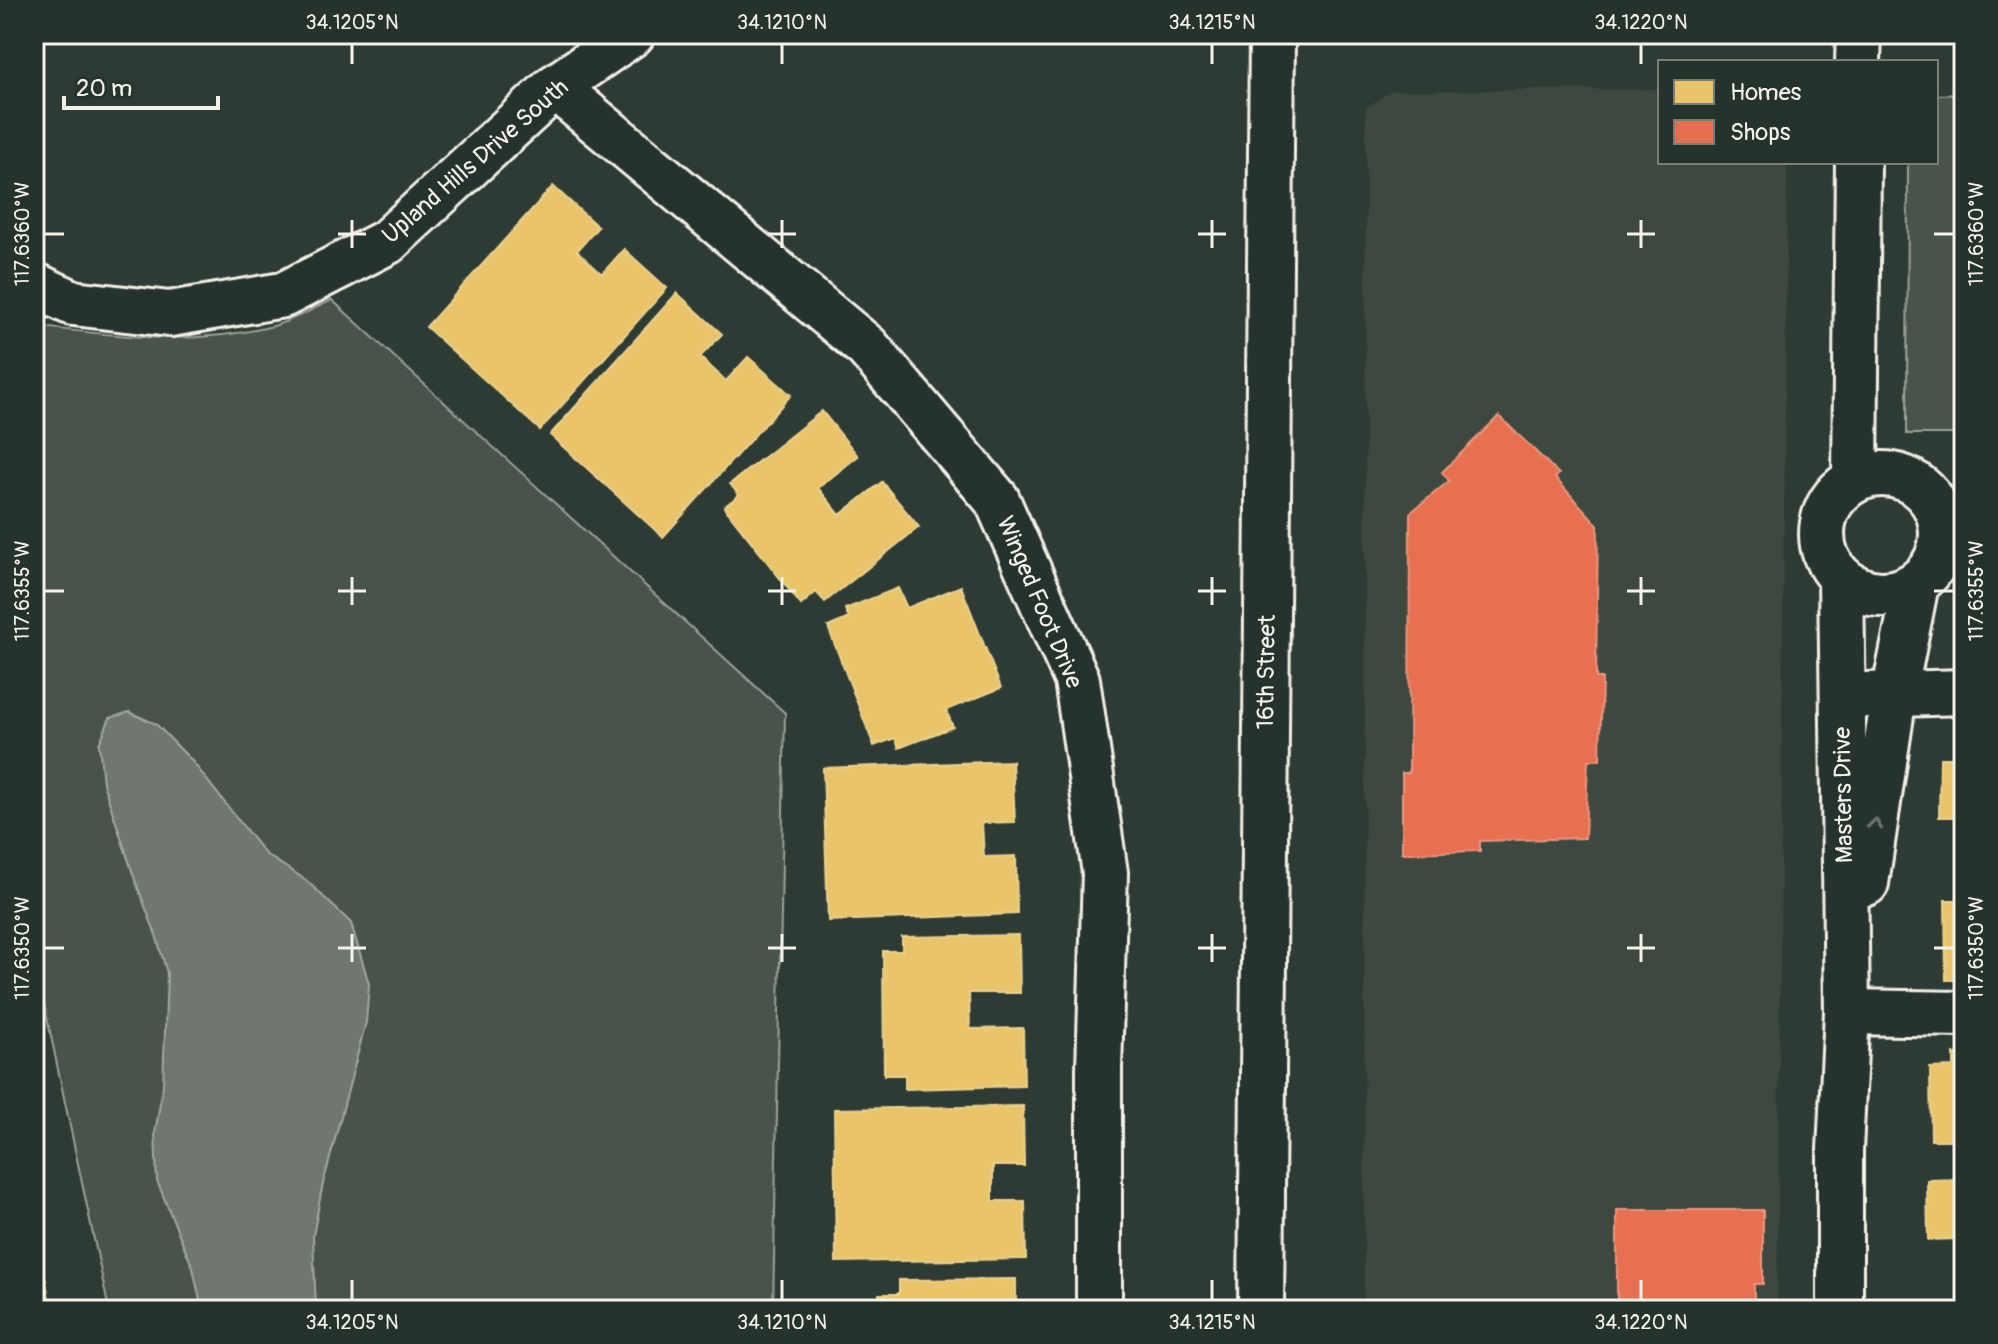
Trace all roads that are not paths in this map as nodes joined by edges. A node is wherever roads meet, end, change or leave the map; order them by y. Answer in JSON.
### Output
{"nodes":[{"id":1,"x":632,"y":34,"type":"edge"},
{"id":2,"x":1272,"y":34,"type":"edge"},
{"id":3,"x":1859,"y":34,"type":"edge"},
{"id":4,"x":1858,"y":60,"type":"edge"},
{"id":5,"x":555,"y":87,"type":"junction"},
{"id":6,"x":1858,"y":164,"type":"edge"},
{"id":7,"x":34,"y":285,"type":"edge"},
{"id":8,"x":1855,"y":480,"type":"junction"},
{"id":9,"x":1841,"y":578,"type":"junction"},
{"id":10,"x":1916,"y":584,"type":"junction"},
{"id":11,"x":1964,"y":692,"type":"edge"},
{"id":12,"x":1894,"y":695,"type":"junction"},
{"id":13,"x":1842,"y":696,"type":"junction"},
{"id":14,"x":1847,"y":1012,"type":"junction"},
{"id":15,"x":1964,"y":1014,"type":"edge"},
{"id":16,"x":1099,"y":1310,"type":"edge"},
{"id":17,"x":1261,"y":1310,"type":"edge"},
{"id":18,"x":1840,"y":1310,"type":"edge"}],
"edges":[{"from":1,"to":5,"type":"street","name":"Upland Hills Drive South"},
{"from":2,"to":17,"type":"street","name":"16th Street"},
{"from":3,"to":4,"type":"street"},
{"from":5,"to":7,"type":"street","name":"Upland Hills Drive South"},
{"from":5,"to":16,"type":"street","name":"Winged Foot Drive"},
{"from":6,"to":8,"type":"street"},
{"from":8,"to":9,"type":"street","name":"Masters Drive"},
{"from":8,"to":10,"type":"street","name":"Masters Drive"},
{"from":9,"to":10,"type":"street"},
{"from":9,"to":13,"type":"street","name":"Masters Drive"},
{"from":10,"to":12,"type":"street","name":"Masters Drive"},
{"from":11,"to":12,"type":"street"},
{"from":12,"to":13,"type":"street"},
{"from":14,"to":12,"type":"street","name":"Masters Drive","one_way":true},
{"from":13,"to":14,"type":"street","name":"Masters Drive"},
{"from":14,"to":15,"type":"street"},
{"from":14,"to":18,"type":"street","name":"Masters Drive"}]}
